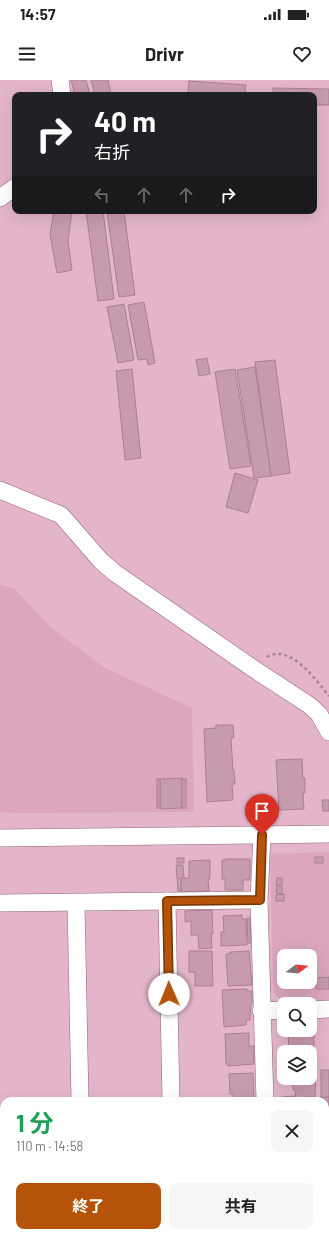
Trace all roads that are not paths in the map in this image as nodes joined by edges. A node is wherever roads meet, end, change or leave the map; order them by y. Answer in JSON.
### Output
{"nodes":[{"id":1,"x":60,"y":80,"type":"edge"},
{"id":2,"x":62,"y":92,"type":"edge"},
{"id":3,"x":12,"y":189,"type":"edge"},
{"id":4,"x":0,"y":198,"type":"edge"},
{"id":5,"x":0,"y":490,"type":"edge"},
{"id":6,"x":329,"y":732,"type":"edge"},
{"id":7,"x":329,"y":834,"type":"edge"},
{"id":8,"x":262,"y":835,"type":"junction"},
{"id":9,"x":0,"y":838,"type":"edge"},
{"id":10,"x":260,"y":900,"type":"junction"},
{"id":11,"x":167,"y":901,"type":"junction"},
{"id":12,"x":0,"y":903,"type":"edge"},
{"id":13,"x":76,"y":903,"type":"junction"},
{"id":14,"x":329,"y":1009,"type":"edge"},
{"id":15,"x":277,"y":1010,"type":"edge"},
{"id":16,"x":317,"y":1010,"type":"edge"},
{"id":17,"x":261,"y":1011,"type":"junction"},
{"id":18,"x":80,"y":1097,"type":"edge"},
{"id":19,"x":172,"y":1097,"type":"edge"},
{"id":20,"x":264,"y":1097,"type":"edge"}],
"edges":[{"from":1,"to":2,"type":"street"},
{"from":3,"to":4,"type":"street"},
{"from":5,"to":6,"type":"street"},
{"from":7,"to":8,"type":"street"},
{"from":8,"to":9,"type":"street"},
{"from":8,"to":10,"type":"street"},
{"from":10,"to":11,"type":"street"},
{"from":10,"to":17,"type":"street"},
{"from":11,"to":13,"type":"street"},
{"from":11,"to":19,"type":"street"},
{"from":12,"to":13,"type":"street"},
{"from":13,"to":18,"type":"street"},
{"from":14,"to":16,"type":"street"},
{"from":15,"to":17,"type":"street"},
{"from":17,"to":20,"type":"street"}]}
